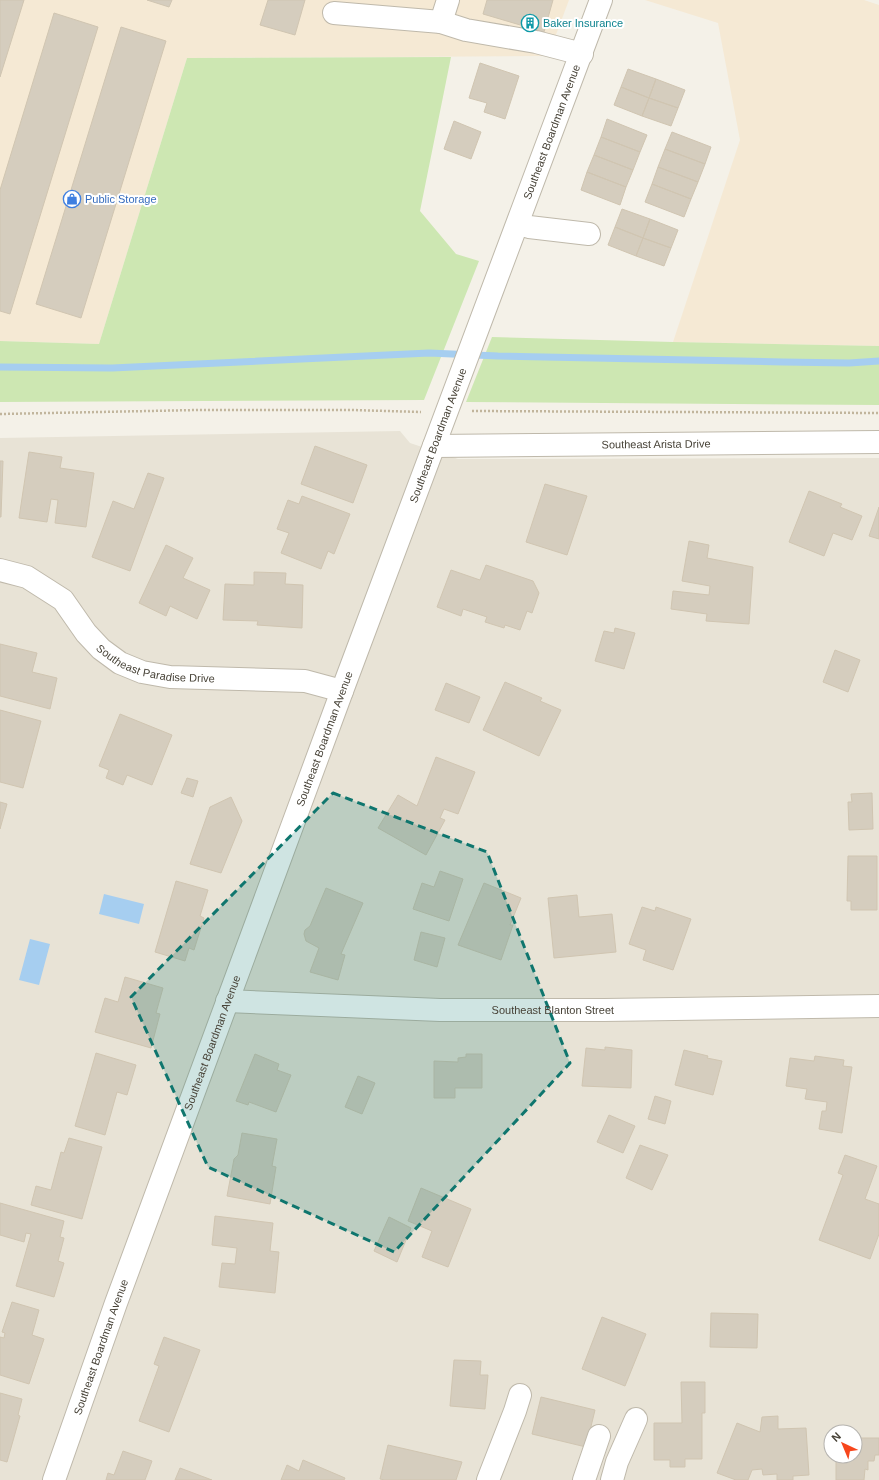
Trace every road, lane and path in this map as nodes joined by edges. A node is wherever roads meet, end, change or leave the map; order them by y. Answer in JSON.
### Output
{"nodes":[{"id":1,"x":448,"y":0,"type":"edge"},
{"id":2,"x":601,"y":0,"type":"edge"},
{"id":3,"x":334,"y":13,"type":"dead end"},
{"id":4,"x":441,"y":22,"type":"junction"},
{"id":5,"x":582,"y":54,"type":"junction"},
{"id":6,"x":518,"y":224,"type":"junction"},
{"id":7,"x":589,"y":234,"type":"dead end"},
{"id":8,"x":467,"y":411,"type":"dead end"},
{"id":9,"x":418,"y":412,"type":"dead end"},
{"id":10,"x":879,"y":413,"type":"edge"},
{"id":11,"x":0,"y":414,"type":"edge"},
{"id":12,"x":879,"y":442,"type":"edge"},
{"id":13,"x":434,"y":446,"type":"junction"},
{"id":14,"x":0,"y":570,"type":"edge"},
{"id":15,"x":342,"y":691,"type":"junction"},
{"id":16,"x":227,"y":1001,"type":"junction"},
{"id":17,"x":879,"y":1006,"type":"edge"},
{"id":18,"x":520,"y":1395,"type":"dead end"},
{"id":19,"x":636,"y":1419,"type":"dead end"},
{"id":20,"x":599,"y":1436,"type":"dead end"},
{"id":21,"x":54,"y":1480,"type":"edge"},
{"id":22,"x":488,"y":1480,"type":"edge"},
{"id":23,"x":584,"y":1480,"type":"edge"},
{"id":24,"x":612,"y":1480,"type":"edge"}],
"edges":[{"from":1,"to":4,"type":"street"},
{"from":2,"to":5,"type":"street","name":"Southeast Boardman Avenue"},
{"from":3,"to":4,"type":"street"},
{"from":4,"to":5,"type":"street"},
{"from":5,"to":6,"type":"street","name":"Southeast Boardman Avenue"},
{"from":6,"to":7,"type":"street"},
{"from":6,"to":13,"type":"street","name":"Southeast Boardman Avenue"},
{"from":8,"to":10,"type":"path"},
{"from":9,"to":11,"type":"path"},
{"from":12,"to":13,"type":"street","name":"Southeast Arista Drive"},
{"from":13,"to":15,"type":"street","name":"Southeast Boardman Avenue"},
{"from":14,"to":15,"type":"street","name":"Southeast Paradise Drive"},
{"from":15,"to":16,"type":"street","name":"Southeast Boardman Avenue"},
{"from":16,"to":17,"type":"street","name":"Southeast Blanton Street"},
{"from":16,"to":21,"type":"street","name":"Southeast Boardman Avenue"},
{"from":18,"to":22,"type":"street"},
{"from":19,"to":24,"type":"street"},
{"from":20,"to":23,"type":"street"}]}
